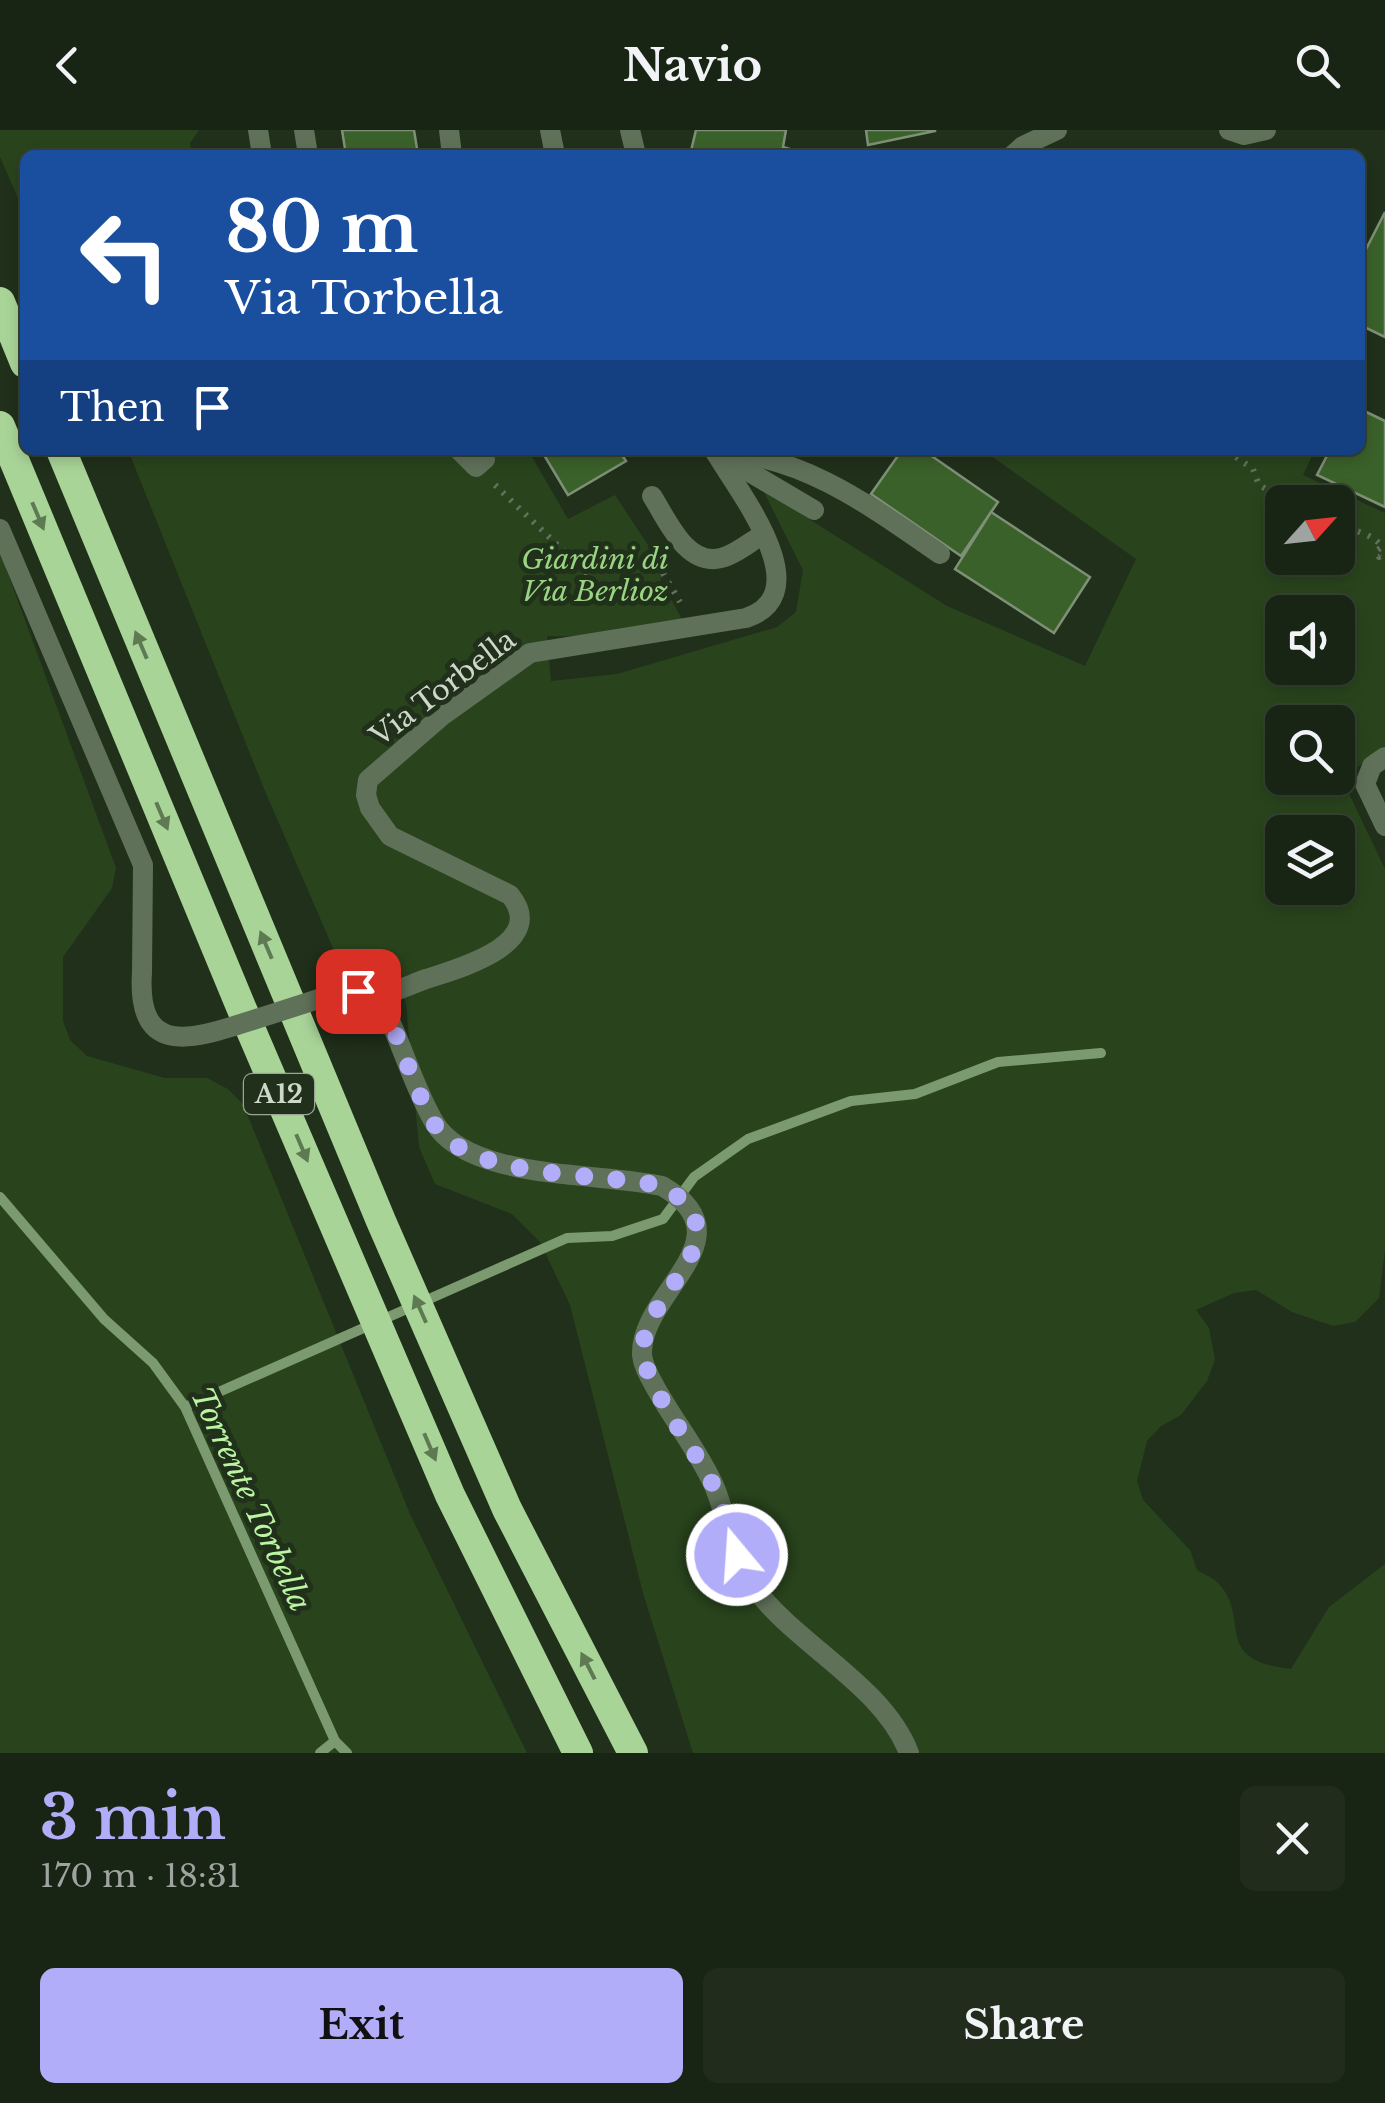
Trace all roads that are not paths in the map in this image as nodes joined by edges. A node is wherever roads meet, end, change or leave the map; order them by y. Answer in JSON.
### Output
{"nodes":[{"id":1,"x":1058,"y":130,"type":"edge"},
{"id":2,"x":1229,"y":130,"type":"edge"},
{"id":3,"x":1266,"y":130,"type":"edge"},
{"id":4,"x":1019,"y":150,"type":"edge"},
{"id":5,"x":0,"y":302,"type":"edge"},
{"id":6,"x":20,"y":351,"type":"edge"},
{"id":7,"x":0,"y":426,"type":"edge"},
{"id":8,"x":63,"y":455,"type":"edge"},
{"id":9,"x":717,"y":455,"type":"edge"},
{"id":10,"x":722,"y":455,"type":"edge"},
{"id":11,"x":759,"y":455,"type":"edge"},
{"id":12,"x":652,"y":496,"type":"dead end"},
{"id":13,"x":814,"y":510,"type":"dead end"},
{"id":14,"x":0,"y":530,"type":"edge"},
{"id":15,"x":764,"y":534,"type":"junction"},
{"id":16,"x":940,"y":554,"type":"dead end"},
{"id":17,"x":1385,"y":757,"type":"edge"},
{"id":18,"x":1385,"y":826,"type":"edge"},
{"id":19,"x":378,"y":996,"type":"junction"},
{"id":20,"x":578,"y":1753,"type":"edge"},
{"id":21,"x":633,"y":1753,"type":"edge"},
{"id":22,"x":909,"y":1753,"type":"edge"}],
"edges":[{"from":1,"to":4,"type":"street"},
{"from":2,"to":3,"type":"street"},
{"from":5,"to":6,"type":"highway"},
{"from":7,"to":20,"type":"highway","number":"A12","one_way":true},
{"from":21,"to":8,"type":"highway","number":"A12","one_way":true},
{"from":9,"to":15,"type":"street","name":"Via Torbella"},
{"from":10,"to":13,"type":"street"},
{"from":11,"to":16,"type":"street"},
{"from":12,"to":15,"type":"street"},
{"from":14,"to":19,"type":"street","name":"Via Torbella","bridge":true},
{"from":15,"to":19,"type":"street","name":"Via Torbella"},
{"from":17,"to":18,"type":"street"},
{"from":19,"to":22,"type":"street"}]}
